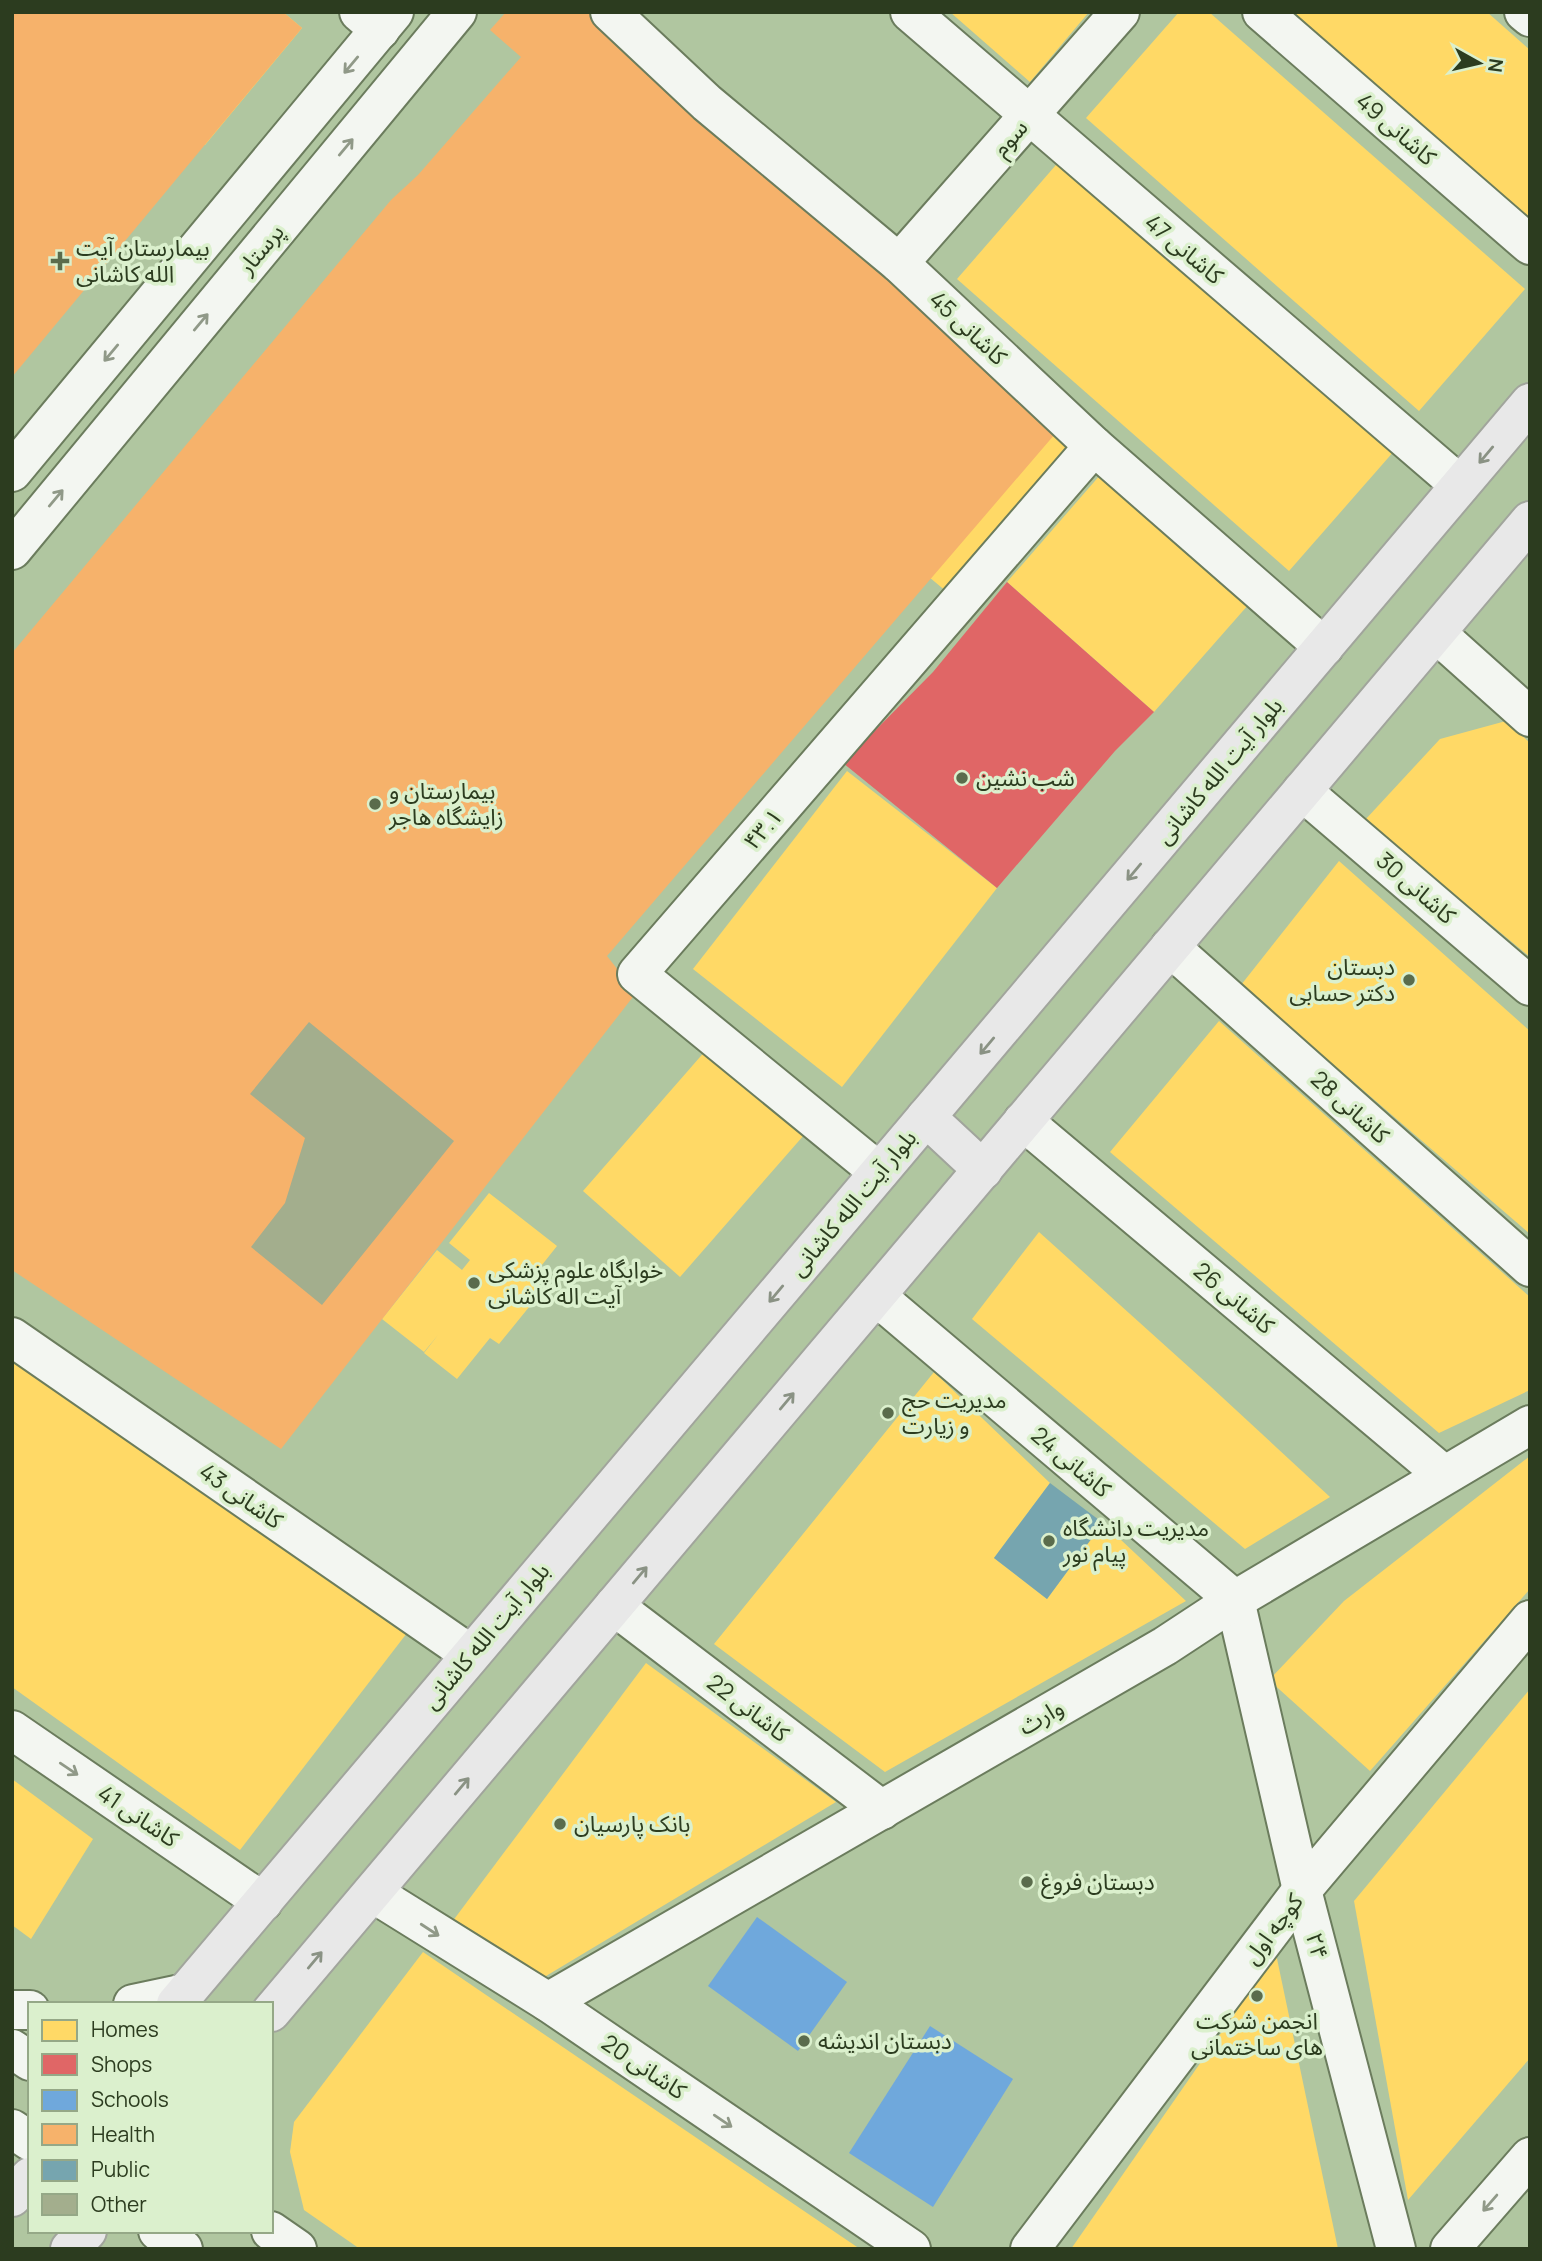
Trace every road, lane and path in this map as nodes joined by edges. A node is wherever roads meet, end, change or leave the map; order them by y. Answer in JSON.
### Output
{"nodes":[{"id":1,"x":457,"y":12,"type":"edge"},
{"id":2,"x":610,"y":12,"type":"edge"},
{"id":3,"x":910,"y":12,"type":"edge"},
{"id":4,"x":1120,"y":12,"type":"edge"},
{"id":5,"x":1262,"y":12,"type":"edge"},
{"id":6,"x":1524,"y":12,"type":"edge"},
{"id":7,"x":1530,"y":17,"type":"edge"},
{"id":8,"x":378,"y":18,"type":"edge"},
{"id":9,"x":1028,"y":116,"type":"junction"},
{"id":10,"x":1530,"y":245,"type":"edge"},
{"id":11,"x":899,"y":263,"type":"junction"},
{"id":12,"x":1530,"y":402,"type":"edge"},
{"id":13,"x":1094,"y":446,"type":"junction"},
{"id":14,"x":12,"y":472,"type":"edge"},
{"id":15,"x":1460,"y":485,"type":"junction"},
{"id":16,"x":1530,"y":521,"type":"edge"},
{"id":17,"x":12,"y":550,"type":"edge"},
{"id":18,"x":1436,"y":633,"type":"junction"},
{"id":19,"x":1324,"y":648,"type":"junction"},
{"id":20,"x":1530,"y":717,"type":"edge"},
{"id":21,"x":1302,"y":790,"type":"junction"},
{"id":22,"x":1170,"y":947,"type":"junction"},
{"id":23,"x":1530,"y":986,"type":"edge"},
{"id":24,"x":926,"y":1117,"type":"junction"},
{"id":25,"x":1023,"y":1121,"type":"junction"},
{"id":26,"x":983,"y":1170,"type":"junction"},
{"id":27,"x":879,"y":1172,"type":"junction"},
{"id":28,"x":1530,"y":1267,"type":"edge"},
{"id":29,"x":876,"y":1296,"type":"junction"},
{"id":30,"x":12,"y":1337,"type":"edge"},
{"id":31,"x":1530,"y":1425,"type":"edge"},
{"id":32,"x":1444,"y":1475,"type":"junction"},
{"id":33,"x":1235,"y":1600,"type":"junction"},
{"id":34,"x":614,"y":1606,"type":"junction"},
{"id":35,"x":1530,"y":1620,"type":"edge"},
{"id":36,"x":470,"y":1654,"type":"junction"},
{"id":37,"x":12,"y":1730,"type":"edge"},
{"id":38,"x":882,"y":1810,"type":"junction"},
{"id":39,"x":1303,"y":1890,"type":"junction"},
{"id":40,"x":373,"y":1893,"type":"junction"},
{"id":41,"x":263,"y":1902,"type":"junction"},
{"id":42,"x":180,"y":1998,"type":"edge"},
{"id":43,"x":149,"y":2002,"type":"edge"},
{"id":44,"x":548,"y":2002,"type":"junction"},
{"id":45,"x":273,"y":2010,"type":"edge"},
{"id":46,"x":12,"y":2049,"type":"edge"},
{"id":47,"x":28,"y":2061,"type":"edge"},
{"id":48,"x":12,"y":2129,"type":"edge"},
{"id":49,"x":28,"y":2140,"type":"edge"},
{"id":50,"x":1530,"y":2157,"type":"edge"},
{"id":51,"x":28,"y":2179,"type":"edge"},
{"id":52,"x":12,"y":2197,"type":"edge"},
{"id":53,"x":273,"y":2232,"type":"edge"},
{"id":54,"x":85,"y":2233,"type":"edge"},
{"id":55,"x":161,"y":2233,"type":"edge"},
{"id":56,"x":71,"y":2249,"type":"edge"},
{"id":57,"x":183,"y":2249,"type":"edge"},
{"id":58,"x":297,"y":2249,"type":"edge"},
{"id":59,"x":911,"y":2249,"type":"edge"},
{"id":60,"x":1030,"y":2249,"type":"edge"},
{"id":61,"x":1396,"y":2249,"type":"edge"},
{"id":62,"x":1450,"y":2249,"type":"edge"}],
"edges":[{"from":17,"to":1,"type":"street","name":"پرستار","one_way":true},
{"from":2,"to":11,"type":"street","name":"کاشانی 45"},
{"from":3,"to":9,"type":"street","name":"کاشانی 47"},
{"from":4,"to":9,"type":"street","name":"سوم"},
{"from":5,"to":10,"type":"street","name":"کاشانی 49"},
{"from":6,"to":7,"type":"street"},
{"from":8,"to":14,"type":"street","one_way":true},
{"from":9,"to":11,"type":"street","name":"سوم"},
{"from":9,"to":15,"type":"street","name":"کاشانی 47"},
{"from":11,"to":13,"type":"street","name":"کاشانی 45"},
{"from":12,"to":15,"type":"main road","name":"بلوار آیت الله کاشانی","one_way":true},
{"from":13,"to":19,"type":"street","name":"کاشانی 45"},
{"from":13,"to":27,"type":"street","name":"۴۳.۱"},
{"from":15,"to":19,"type":"main road","name":"بلوار آیت الله کاشانی"},
{"from":16,"to":18,"type":"main road"},
{"from":18,"to":20,"type":"street"},
{"from":18,"to":21,"type":"main road"},
{"from":19,"to":24,"type":"main road","name":"بلوار آیت الله کاشانی","one_way":true},
{"from":21,"to":22,"type":"main road"},
{"from":21,"to":23,"type":"street","name":"کاشانی 30"},
{"from":22,"to":25,"type":"main road"},
{"from":22,"to":28,"type":"street","name":"کاشانی 28"},
{"from":24,"to":26,"type":"main road"},
{"from":24,"to":27,"type":"main road","name":"بلوار آیت الله کاشانی"},
{"from":25,"to":26,"type":"main road"},
{"from":25,"to":32,"type":"street","name":"کاشانی 26"},
{"from":26,"to":29,"type":"main road"},
{"from":27,"to":36,"type":"main road","name":"بلوار آیت الله کاشانی","one_way":true},
{"from":29,"to":33,"type":"street","name":"کاشانی 24"},
{"from":34,"to":29,"type":"main road","one_way":true},
{"from":30,"to":36,"type":"street","name":"کاشانی 43"},
{"from":31,"to":32,"type":"street","name":"وارث"},
{"from":32,"to":33,"type":"street","name":"وارث"},
{"from":33,"to":38,"type":"street","name":"وارث"},
{"from":33,"to":39,"type":"street","name":"۲۴"},
{"from":34,"to":38,"type":"street","name":"کاشانی 22"},
{"from":40,"to":34,"type":"main road","one_way":true},
{"from":35,"to":39,"type":"street","name":"کوچه اول"},
{"from":36,"to":41,"type":"main road","name":"بلوار آیت الله کاشانی"},
{"from":37,"to":41,"type":"street","name":"کاشانی 41","one_way":true},
{"from":38,"to":44,"type":"street","name":"وارث"},
{"from":39,"to":60,"type":"street","name":"کوچه اول"},
{"from":39,"to":61,"type":"street","name":"۲۴"},
{"from":40,"to":44,"type":"street","name":"کاشانی 20","one_way":true},
{"from":45,"to":40,"type":"main road","one_way":true},
{"from":41,"to":42,"type":"main road","name":"بلوار آیت الله کاشانی"},
{"from":42,"to":43,"type":"street"},
{"from":44,"to":59,"type":"street","name":"کاشانی 20","one_way":true},
{"from":46,"to":47,"type":"street"},
{"from":48,"to":49,"type":"street"},
{"from":50,"to":62,"type":"street","one_way":true},
{"from":51,"to":52,"type":"main road"},
{"from":53,"to":58,"type":"street"},
{"from":54,"to":56,"type":"main road"},
{"from":55,"to":57,"type":"street"}]}
